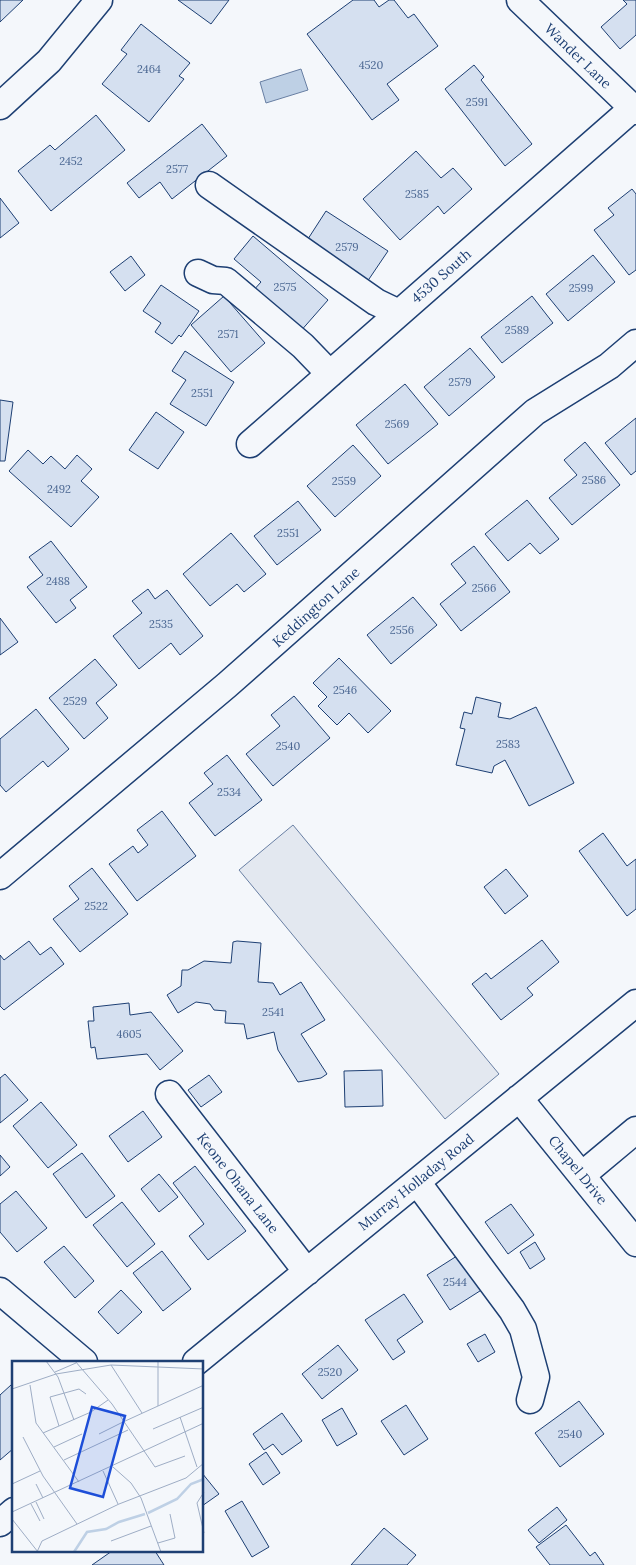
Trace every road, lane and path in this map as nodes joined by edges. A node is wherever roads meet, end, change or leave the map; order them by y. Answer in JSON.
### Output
{"nodes":[{"id":1,"x":99,"y":0,"type":"edge"},
{"id":2,"x":520,"y":0,"type":"edge"},
{"id":3,"x":0,"y":106,"type":"edge"},
{"id":4,"x":634,"y":110,"type":"edge"},
{"id":5,"x":209,"y":186,"type":"dead end"},
{"id":6,"x":198,"y":273,"type":"dead end"},
{"id":7,"x":399,"y":313,"type":"junction"},
{"id":8,"x":636,"y":343,"type":"edge"},
{"id":9,"x":330,"y":374,"type":"junction"},
{"id":10,"x":250,"y":444,"type":"dead end"},
{"id":11,"x":0,"y":876,"type":"edge"},
{"id":12,"x":636,"y":1003,"type":"edge"},
{"id":13,"x":169,"y":1094,"type":"dead end"},
{"id":14,"x":519,"y":1098,"type":"junction"},
{"id":15,"x":636,"y":1130,"type":"edge"},
{"id":16,"x":582,"y":1175,"type":"junction"},
{"id":17,"x":417,"y":1182,"type":"junction"},
{"id":18,"x":636,"y":1242,"type":"edge"},
{"id":19,"x":307,"y":1272,"type":"junction"},
{"id":20,"x":0,"y":1291,"type":"edge"},
{"id":21,"x":83,"y":1361,"type":"edge"},
{"id":22,"x":197,"y":1361,"type":"edge"},
{"id":23,"x":530,"y":1400,"type":"dead end"},
{"id":24,"x":12,"y":1513,"type":"edge"},
{"id":25,"x":0,"y":1522,"type":"edge"}],
"edges":[{"from":1,"to":3,"type":"street"},
{"from":2,"to":4,"type":"street","name":"Wander Lane"},
{"from":4,"to":7,"type":"street","name":"4530 South"},
{"from":5,"to":7,"type":"street"},
{"from":6,"to":9,"type":"street"},
{"from":7,"to":9,"type":"street","name":"4530 South"},
{"from":8,"to":11,"type":"street","name":"Keddington Lane"},
{"from":9,"to":10,"type":"street","name":"4530 South"},
{"from":12,"to":14,"type":"street","name":"Murray Holladay Road"},
{"from":13,"to":19,"type":"street","name":"Keone Ohana Lane"},
{"from":14,"to":16,"type":"street","name":"Chapel Drive"},
{"from":14,"to":17,"type":"street","name":"Murray Holladay Road"},
{"from":15,"to":16,"type":"street"},
{"from":16,"to":18,"type":"street","name":"Chapel Drive"},
{"from":17,"to":19,"type":"street","name":"Murray Holladay Road"},
{"from":17,"to":23,"type":"street"},
{"from":19,"to":22,"type":"street","name":"Murray Holladay Road"},
{"from":20,"to":21,"type":"street"},
{"from":24,"to":25,"type":"street"}]}
